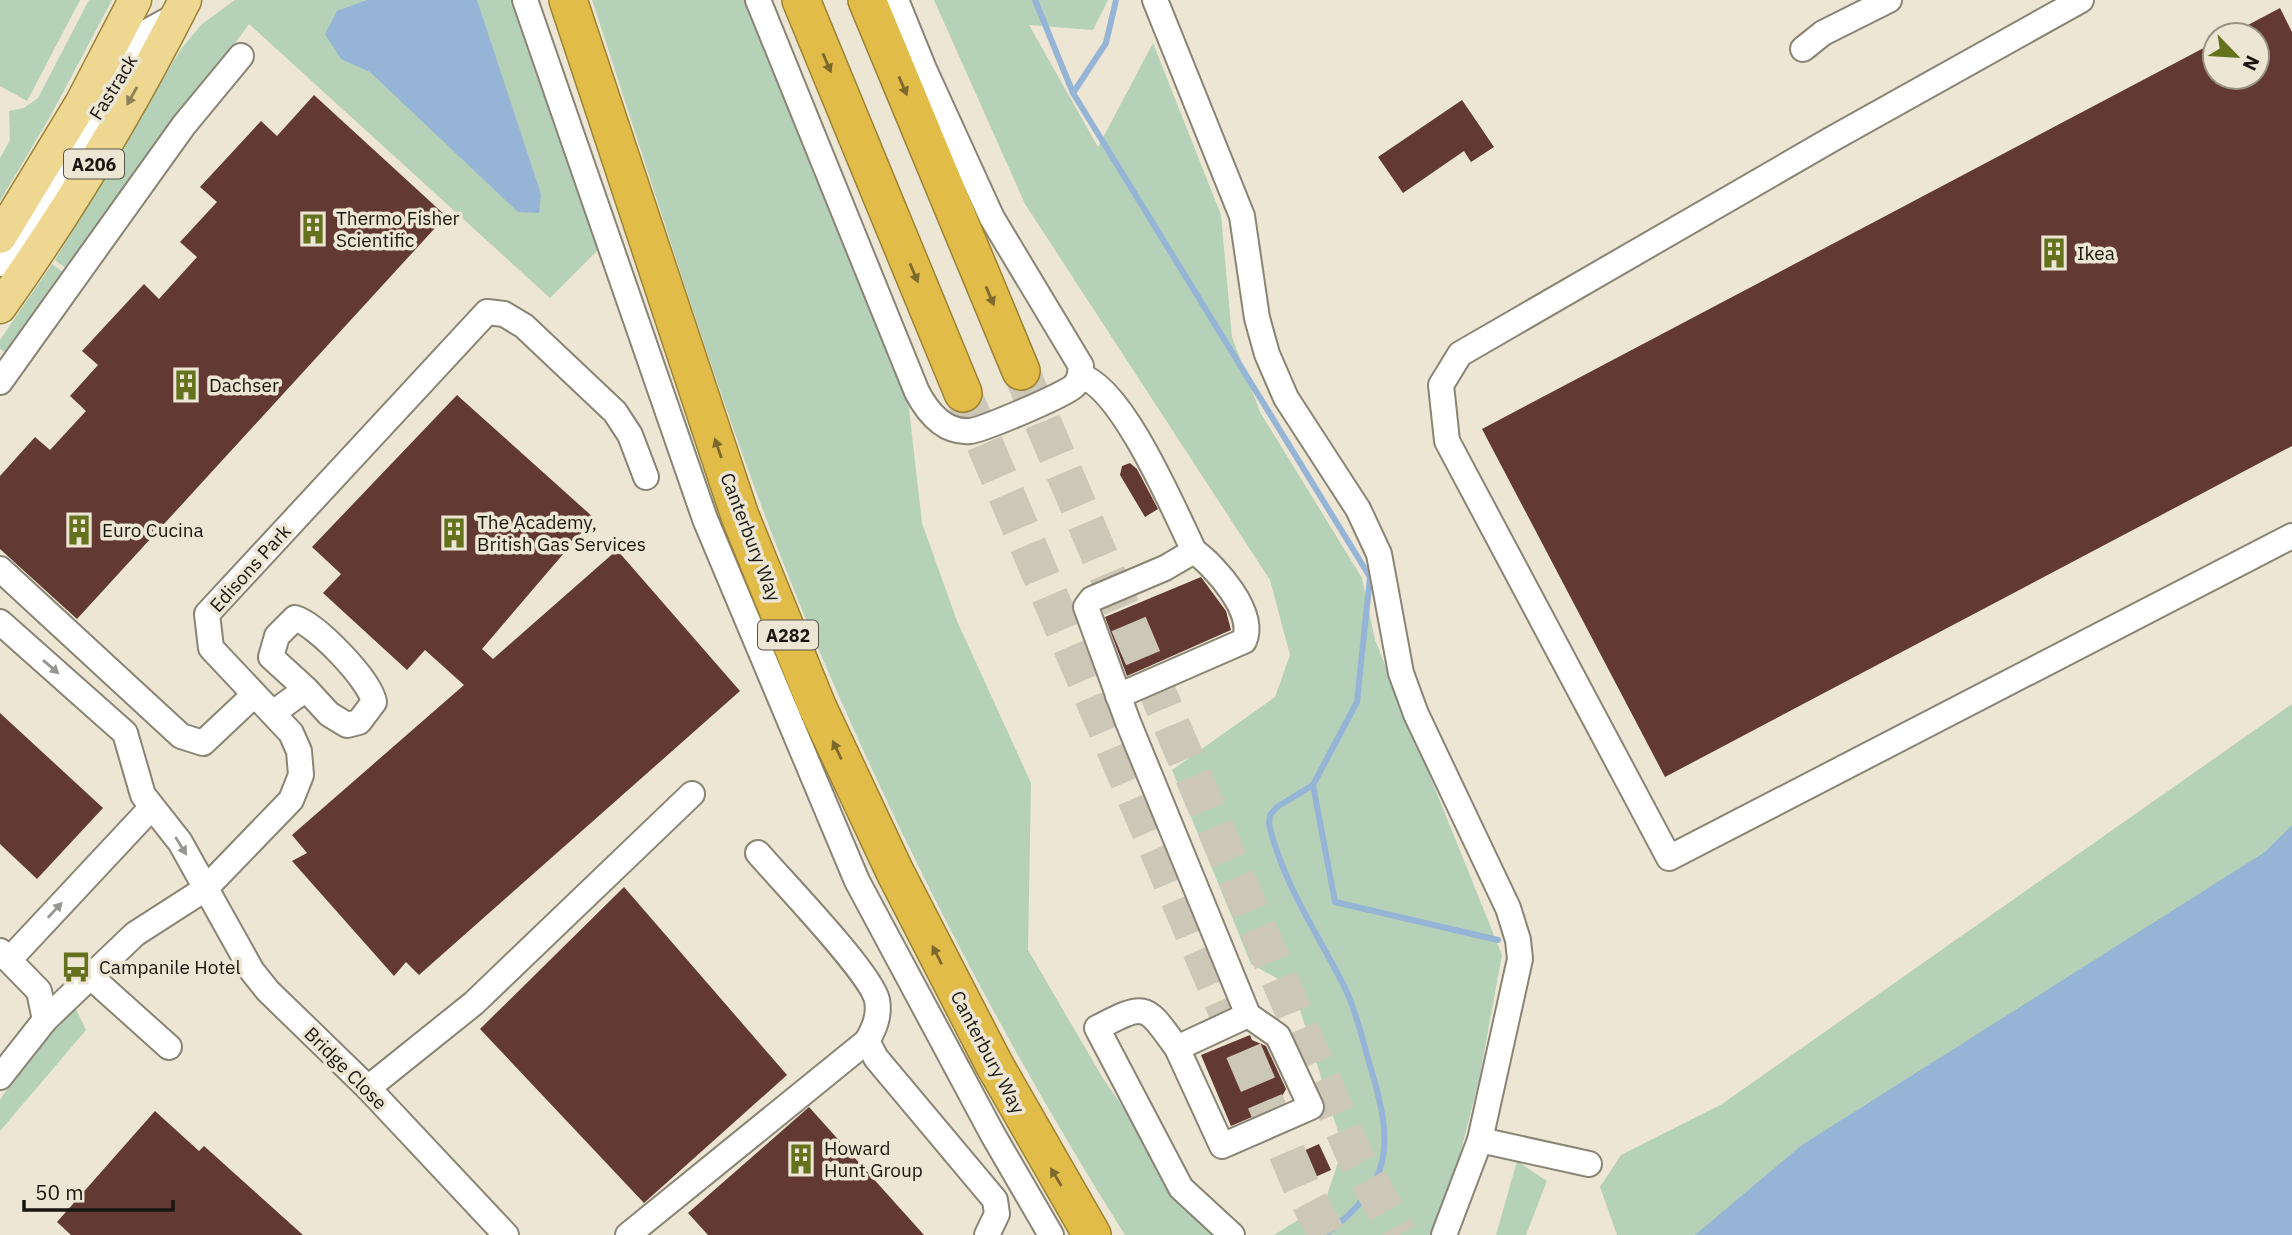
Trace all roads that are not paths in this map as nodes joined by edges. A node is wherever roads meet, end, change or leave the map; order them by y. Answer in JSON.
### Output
{"nodes":[{"id":1,"x":135,"y":0,"type":"edge"},
{"id":2,"x":525,"y":0,"type":"edge"},
{"id":3,"x":568,"y":0,"type":"edge"},
{"id":4,"x":758,"y":0,"type":"edge"},
{"id":5,"x":800,"y":0,"type":"edge"},
{"id":6,"x":867,"y":0,"type":"edge"},
{"id":7,"x":896,"y":0,"type":"edge"},
{"id":8,"x":1154,"y":0,"type":"edge"},
{"id":9,"x":1889,"y":0,"type":"edge"},
{"id":10,"x":2081,"y":0,"type":"edge"},
{"id":11,"x":187,"y":5,"type":"edge"},
{"id":12,"x":1803,"y":49,"type":"dead end"},
{"id":13,"x":241,"y":56,"type":"dead end"},
{"id":14,"x":0,"y":237,"type":"edge"},
{"id":15,"x":0,"y":264,"type":"edge"},
{"id":16,"x":0,"y":307,"type":"edge"},
{"id":17,"x":1021,"y":371,"type":"tunnel mouth"},
{"id":18,"x":1080,"y":376,"type":"junction"},
{"id":19,"x":0,"y":382,"type":"edge"},
{"id":20,"x":963,"y":393,"type":"tunnel mouth"},
{"id":21,"x":646,"y":477,"type":"dead end"},
{"id":22,"x":2292,"y":536,"type":"edge"},
{"id":23,"x":1194,"y":551,"type":"junction"},
{"id":24,"x":0,"y":569,"type":"edge"},
{"id":25,"x":0,"y":622,"type":"edge"},
{"id":26,"x":306,"y":689,"type":"junction"},
{"id":27,"x":254,"y":695,"type":"junction"},
{"id":28,"x":1118,"y":696,"type":"junction"},
{"id":29,"x":273,"y":713,"type":"junction"},
{"id":30,"x":692,"y":794,"type":"dead end"},
{"id":31,"x":152,"y":807,"type":"junction"},
{"id":32,"x":758,"y":853,"type":"dead end"},
{"id":33,"x":205,"y":888,"type":"junction"},
{"id":34,"x":4,"y":956,"type":"edge"},
{"id":35,"x":91,"y":977,"type":"junction"},
{"id":36,"x":1248,"y":1015,"type":"junction"},
{"id":37,"x":45,"y":1020,"type":"junction"},
{"id":38,"x":867,"y":1041,"type":"junction"},
{"id":39,"x":169,"y":1047,"type":"dead end"},
{"id":40,"x":1177,"y":1048,"type":"junction"},
{"id":41,"x":0,"y":1077,"type":"edge"},
{"id":42,"x":368,"y":1088,"type":"junction"},
{"id":43,"x":1480,"y":1140,"type":"junction"},
{"id":44,"x":1589,"y":1164,"type":"dead end"},
{"id":45,"x":506,"y":1235,"type":"edge"},
{"id":46,"x":628,"y":1235,"type":"edge"},
{"id":47,"x":987,"y":1235,"type":"edge"},
{"id":48,"x":1051,"y":1235,"type":"edge"},
{"id":49,"x":1092,"y":1235,"type":"edge"},
{"id":50,"x":1232,"y":1235,"type":"edge"},
{"id":51,"x":1444,"y":1235,"type":"edge"}],
"edges":[{"from":1,"to":14,"type":"main road","number":"A206"},
{"from":2,"to":48,"type":"street"},
{"from":49,"to":3,"type":"highway","name":"Canterbury Way","number":"A282","one_way":true},
{"from":4,"to":18,"type":"street"},
{"from":5,"to":20,"type":"highway","one_way":true},
{"from":6,"to":17,"type":"highway","one_way":true},
{"from":7,"to":18,"type":"street"},
{"from":8,"to":43,"type":"street"},
{"from":9,"to":12,"type":"street"},
{"from":10,"to":22,"type":"street"},
{"from":11,"to":15,"type":"street","name":"Fastrack"},
{"from":11,"to":16,"type":"main road","number":"A206","one_way":true},
{"from":13,"to":19,"type":"street"},
{"from":18,"to":23,"type":"street"},
{"from":21,"to":27,"type":"street","name":"Edisons Park"},
{"from":23,"to":28,"type":"street"},
{"from":23,"to":28,"type":"street"},
{"from":24,"to":27,"type":"street"},
{"from":25,"to":31,"type":"street","name":"Bridge Close","one_way":true},
{"from":26,"to":26,"type":"street"},
{"from":26,"to":29,"type":"street"},
{"from":27,"to":29,"type":"street","name":"Edisons Park"},
{"from":28,"to":36,"type":"street"},
{"from":29,"to":33,"type":"street","name":"Edisons Park"},
{"from":30,"to":42,"type":"street"},
{"from":31,"to":33,"type":"street","name":"Bridge Close","one_way":true},
{"from":34,"to":31,"type":"street","one_way":true},
{"from":32,"to":38,"type":"street"},
{"from":33,"to":35,"type":"street","name":"Edisons Park"},
{"from":33,"to":42,"type":"street","name":"Bridge Close"},
{"from":34,"to":37,"type":"street"},
{"from":35,"to":37,"type":"street","name":"Edisons Park"},
{"from":35,"to":39,"type":"street"},
{"from":36,"to":40,"type":"street"},
{"from":36,"to":40,"type":"street"},
{"from":37,"to":41,"type":"street","name":"Edisons Park"},
{"from":38,"to":46,"type":"street"},
{"from":38,"to":47,"type":"street"},
{"from":40,"to":50,"type":"street"},
{"from":42,"to":45,"type":"street","name":"Bridge Close"},
{"from":43,"to":44,"type":"street"},
{"from":43,"to":51,"type":"street"}]}
